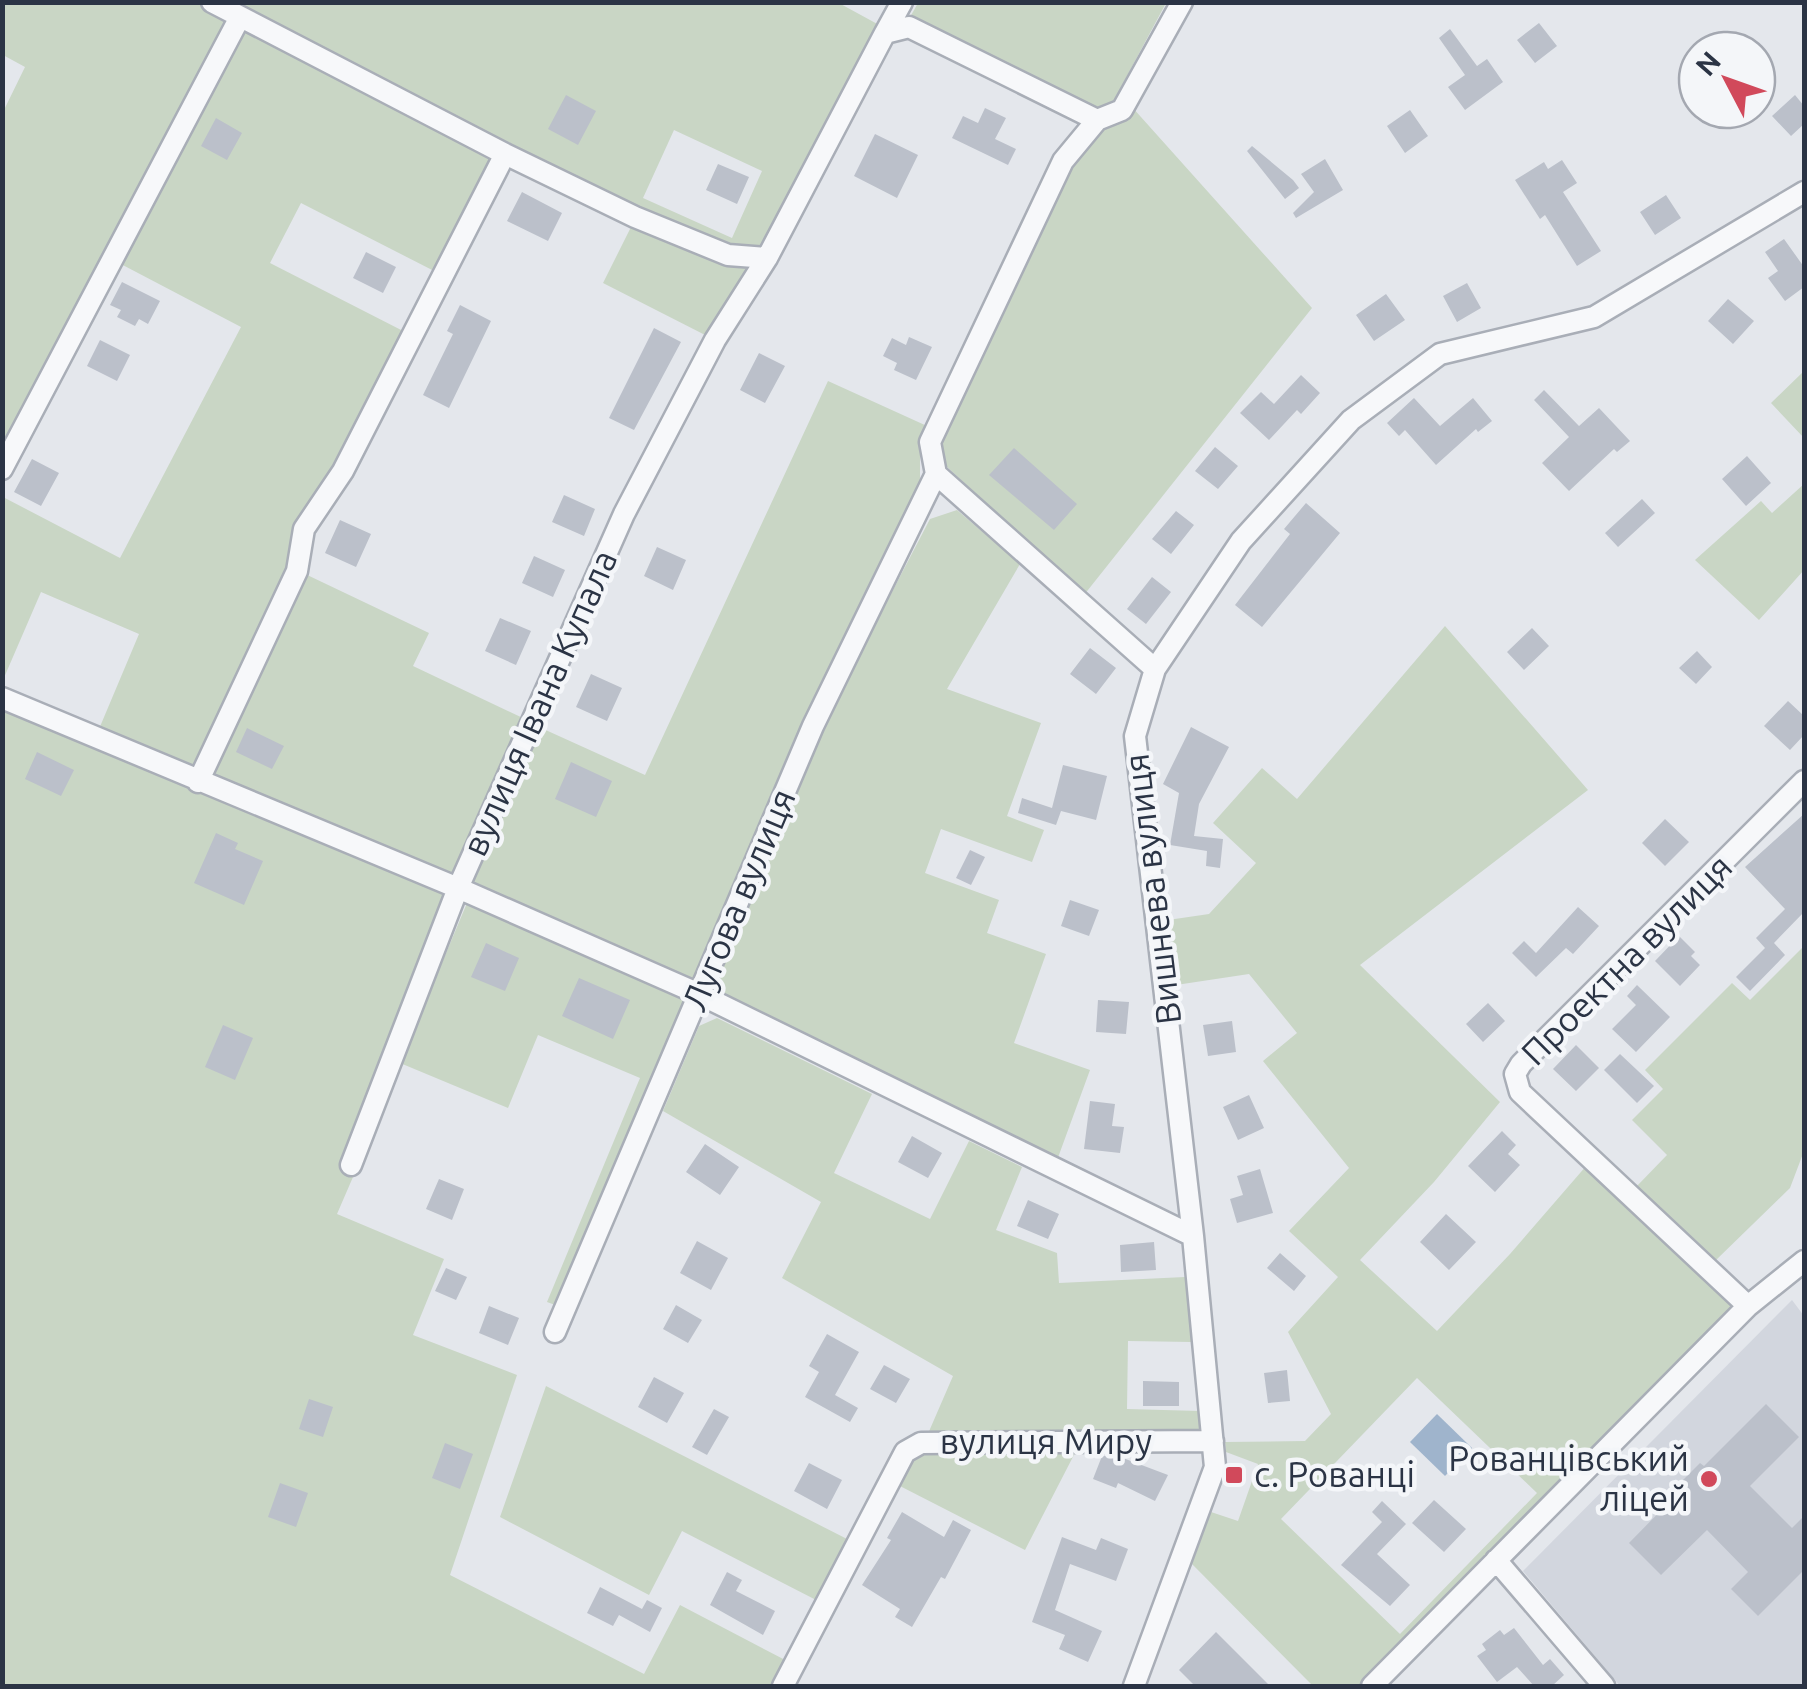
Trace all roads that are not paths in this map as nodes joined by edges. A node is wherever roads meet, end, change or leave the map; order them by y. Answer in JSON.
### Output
{"nodes":[{"id":1,"x":212,"y":2,"type":"edge"},
{"id":2,"x":902,"y":2,"type":"edge"},
{"id":3,"x":1182,"y":2,"type":"edge"},
{"id":4,"x":240,"y":16,"type":"junction"},
{"id":5,"x":885,"y":33,"type":"junction"},
{"id":6,"x":1098,"y":120,"type":"junction"},
{"id":7,"x":505,"y":154,"type":"junction"},
{"id":8,"x":1804,"y":192,"type":"edge"},
{"id":9,"x":767,"y":258,"type":"junction"},
{"id":10,"x":2,"y":469,"type":"edge"},
{"id":11,"x":936,"y":474,"type":"junction"},
{"id":12,"x":1155,"y":669,"type":"junction"},
{"id":13,"x":2,"y":698,"type":"edge"},
{"id":14,"x":1804,"y":781,"type":"edge"},
{"id":15,"x":198,"y":782,"type":"junction"},
{"id":16,"x":458,"y":888,"type":"junction"},
{"id":17,"x":700,"y":994,"type":"junction"},
{"id":18,"x":351,"y":1165,"type":"dead end"},
{"id":19,"x":1193,"y":1236,"type":"junction"},
{"id":20,"x":1804,"y":1261,"type":"edge"},
{"id":21,"x":1748,"y":1306,"type":"junction"},
{"id":22,"x":556,"y":1332,"type":"dead end"},
{"id":23,"x":1213,"y":1441,"type":"junction"},
{"id":24,"x":1496,"y":1560,"type":"junction"},
{"id":25,"x":783,"y":1686,"type":"edge"},
{"id":26,"x":1134,"y":1686,"type":"edge"},
{"id":27,"x":1372,"y":1686,"type":"edge"},
{"id":28,"x":1604,"y":1686,"type":"edge"}],
"edges":[{"from":1,"to":4,"type":"street"},
{"from":2,"to":5,"type":"street"},
{"from":3,"to":6,"type":"street","name":"Лугова вулиця"},
{"from":4,"to":7,"type":"street"},
{"from":4,"to":10,"type":"street"},
{"from":5,"to":6,"type":"street"},
{"from":5,"to":9,"type":"street","name":"вулиця Івана Купала"},
{"from":6,"to":11,"type":"street","name":"Лугова вулиця"},
{"from":7,"to":9,"type":"street"},
{"from":7,"to":15,"type":"street"},
{"from":8,"to":12,"type":"street","name":"Вишнева вулиця"},
{"from":9,"to":16,"type":"street","name":"вулиця Івана Купала"},
{"from":11,"to":12,"type":"street"},
{"from":11,"to":17,"type":"street","name":"Лугова вулиця"},
{"from":12,"to":19,"type":"street","name":"Вишнева вулиця"},
{"from":13,"to":15,"type":"street"},
{"from":14,"to":21,"type":"street","name":"Проектна вулиця"},
{"from":15,"to":16,"type":"street"},
{"from":16,"to":17,"type":"street"},
{"from":16,"to":18,"type":"street","name":"вулиця Івана Купала"},
{"from":17,"to":19,"type":"street"},
{"from":17,"to":22,"type":"street","name":"Лугова вулиця"},
{"from":19,"to":23,"type":"street","name":"Вишнева вулиця"},
{"from":20,"to":21,"type":"street"},
{"from":21,"to":24,"type":"street"},
{"from":23,"to":25,"type":"street","name":"вулиця Миру"},
{"from":23,"to":26,"type":"street","name":"Вишнева вулиця"},
{"from":24,"to":27,"type":"street"},
{"from":24,"to":28,"type":"street"}]}
